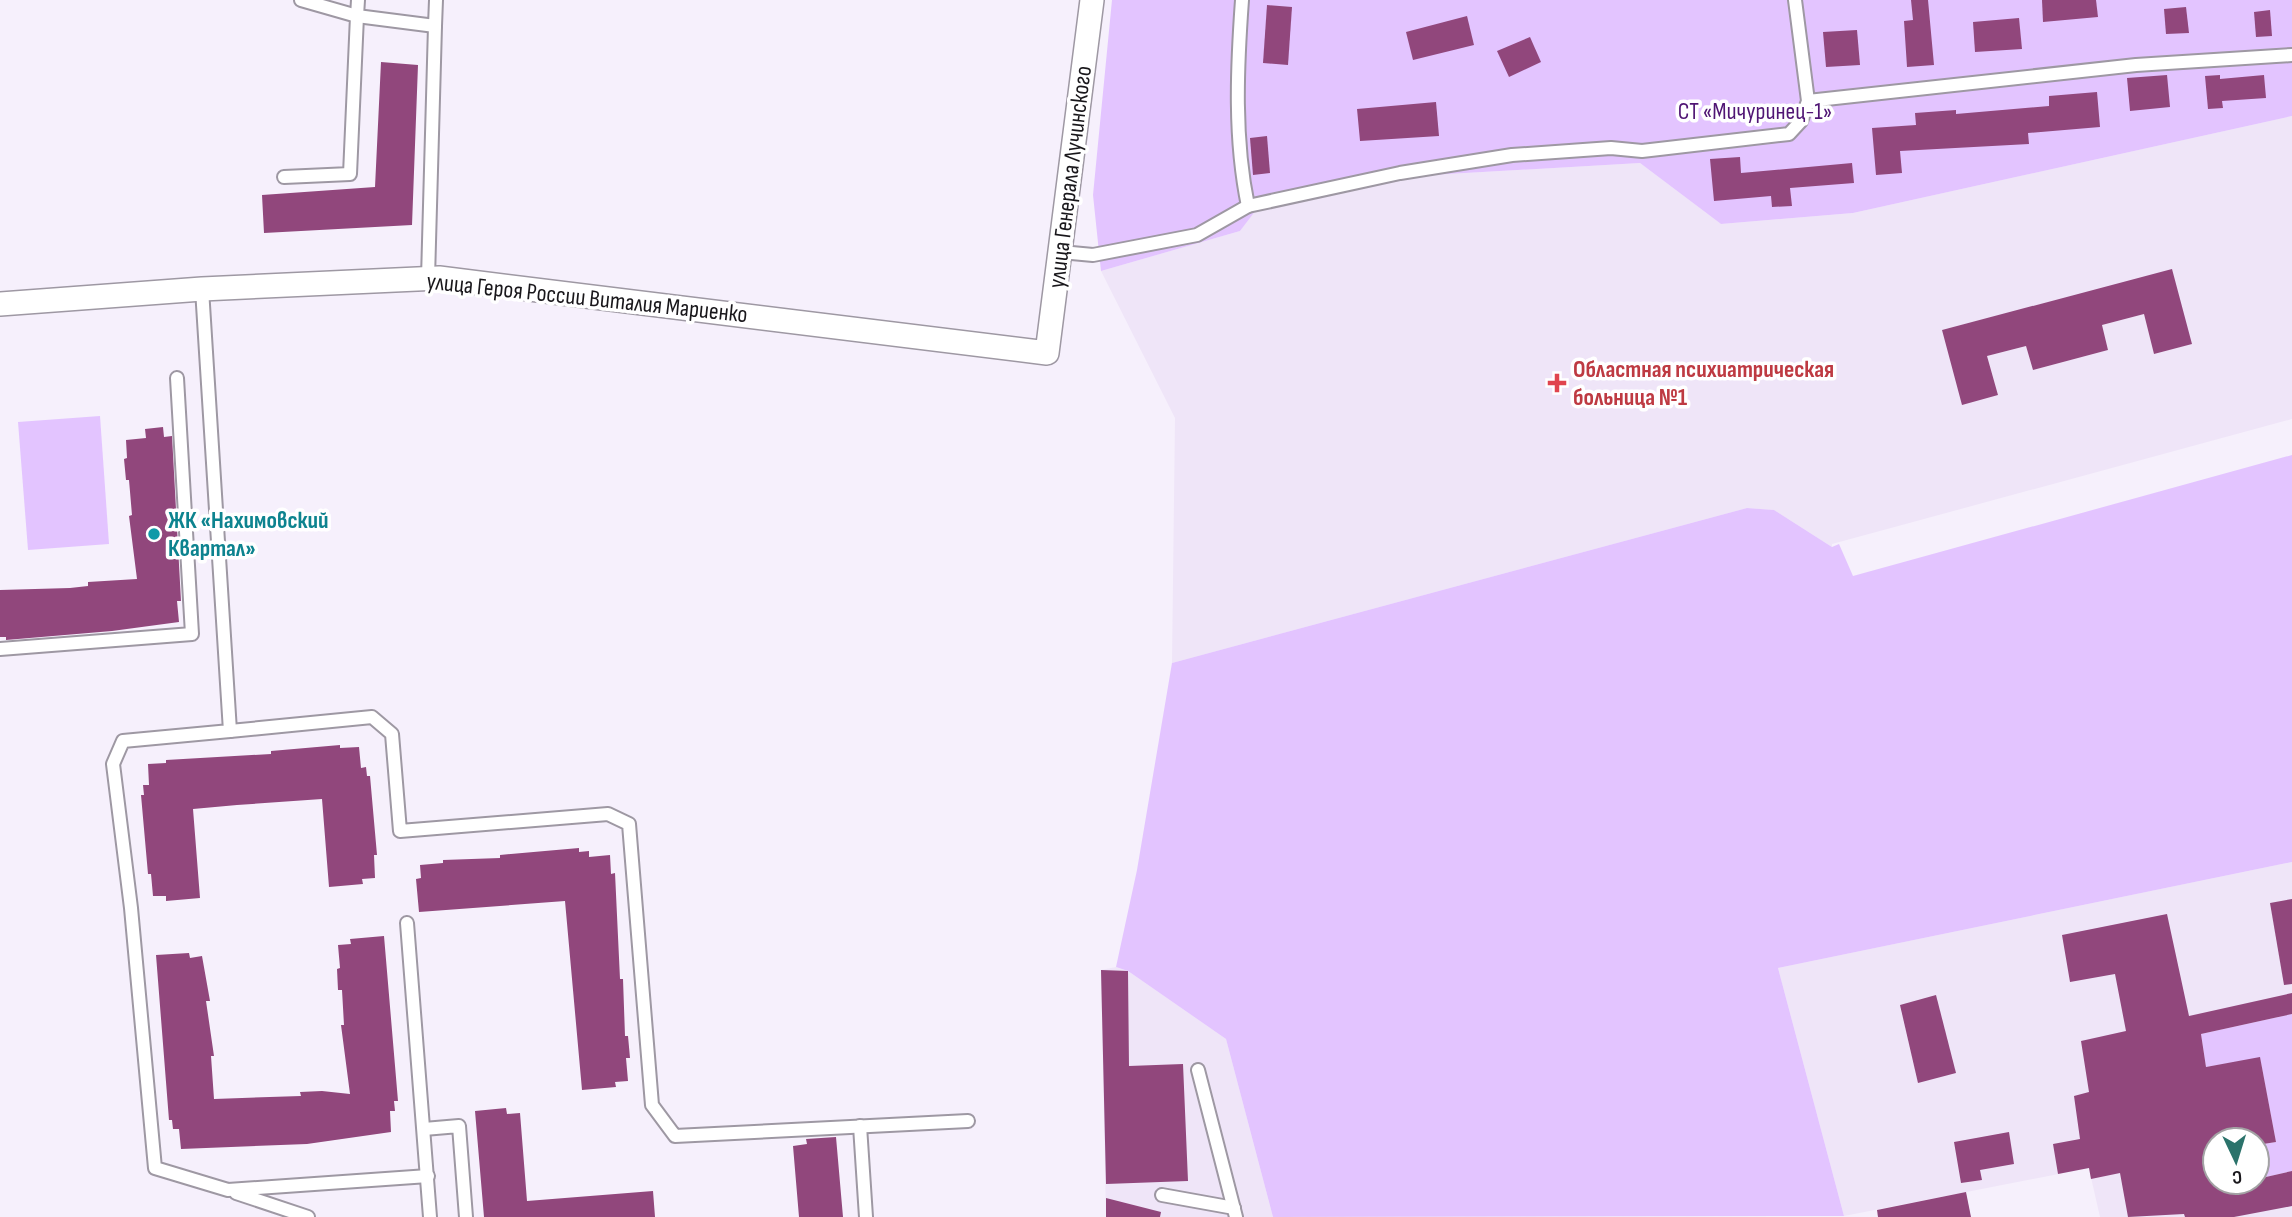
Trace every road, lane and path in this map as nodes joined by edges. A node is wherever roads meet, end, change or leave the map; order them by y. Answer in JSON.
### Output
{"nodes":[{"id":1,"x":301,"y":0,"type":"edge"},
{"id":2,"x":358,"y":0,"type":"edge"},
{"id":3,"x":436,"y":0,"type":"edge"},
{"id":4,"x":1092,"y":0,"type":"edge"},
{"id":5,"x":1242,"y":0,"type":"edge"},
{"id":6,"x":1795,"y":0,"type":"edge"},
{"id":7,"x":357,"y":16,"type":"junction"},
{"id":8,"x":435,"y":26,"type":"junction"},
{"id":9,"x":2292,"y":55,"type":"edge"},
{"id":10,"x":1808,"y":101,"type":"junction"},
{"id":11,"x":284,"y":177,"type":"dead end"},
{"id":12,"x":1248,"y":206,"type":"junction"},
{"id":13,"x":1061,"y":252,"type":"junction"},
{"id":14,"x":428,"y":278,"type":"junction"},
{"id":15,"x":202,"y":289,"type":"junction"},
{"id":16,"x":0,"y":304,"type":"edge"},
{"id":17,"x":1047,"y":353,"type":"joint"},
{"id":18,"x":177,"y":378,"type":"dead end"},
{"id":19,"x":0,"y":649,"type":"edge"},
{"id":20,"x":230,"y":731,"type":"junction"},
{"id":21,"x":407,"y":923,"type":"dead end"},
{"id":22,"x":1198,"y":1070,"type":"dead end"},
{"id":23,"x":968,"y":1121,"type":"dead end"},
{"id":24,"x":860,"y":1126,"type":"junction"},
{"id":25,"x":424,"y":1129,"type":"junction"},
{"id":26,"x":428,"y":1176,"type":"junction"},
{"id":27,"x":228,"y":1190,"type":"junction"},
{"id":28,"x":1162,"y":1195,"type":"dead end"},
{"id":29,"x":1235,"y":1213,"type":"edge"},
{"id":30,"x":309,"y":1217,"type":"edge"},
{"id":31,"x":430,"y":1217,"type":"edge"},
{"id":32,"x":466,"y":1217,"type":"edge"},
{"id":33,"x":866,"y":1217,"type":"edge"}],
"edges":[{"from":1,"to":7,"type":"lane"},
{"from":2,"to":7,"type":"lane"},
{"from":3,"to":8,"type":"lane"},
{"from":4,"to":13,"type":"street","name":"улица Генерала Лучинского"},
{"from":5,"to":12,"type":"lane"},
{"from":6,"to":10,"type":"lane"},
{"from":7,"to":8,"type":"lane"},
{"from":7,"to":11,"type":"lane"},
{"from":8,"to":14,"type":"lane"},
{"from":9,"to":10,"type":"lane"},
{"from":10,"to":12,"type":"lane"},
{"from":12,"to":13,"type":"lane"},
{"from":13,"to":17,"type":"street","name":"улица Генерала Лучинского"},
{"from":14,"to":15,"type":"street","name":"улица Героя России Виталия Мариенко"},
{"from":14,"to":17,"type":"street","name":"улица Героя России Виталия Мариенко"},
{"from":15,"to":16,"type":"street","name":"улица Героя России Виталия Мариенко"},
{"from":15,"to":20,"type":"lane"},
{"from":18,"to":19,"type":"lane"},
{"from":20,"to":24,"type":"lane"},
{"from":20,"to":27,"type":"lane"},
{"from":21,"to":25,"type":"lane"},
{"from":22,"to":29,"type":"lane"},
{"from":23,"to":24,"type":"lane"},
{"from":24,"to":33,"type":"lane"},
{"from":25,"to":26,"type":"lane"},
{"from":25,"to":32,"type":"lane"},
{"from":26,"to":27,"type":"lane"},
{"from":26,"to":31,"type":"lane"},
{"from":27,"to":30,"type":"lane"},
{"from":28,"to":29,"type":"lane"}]}
